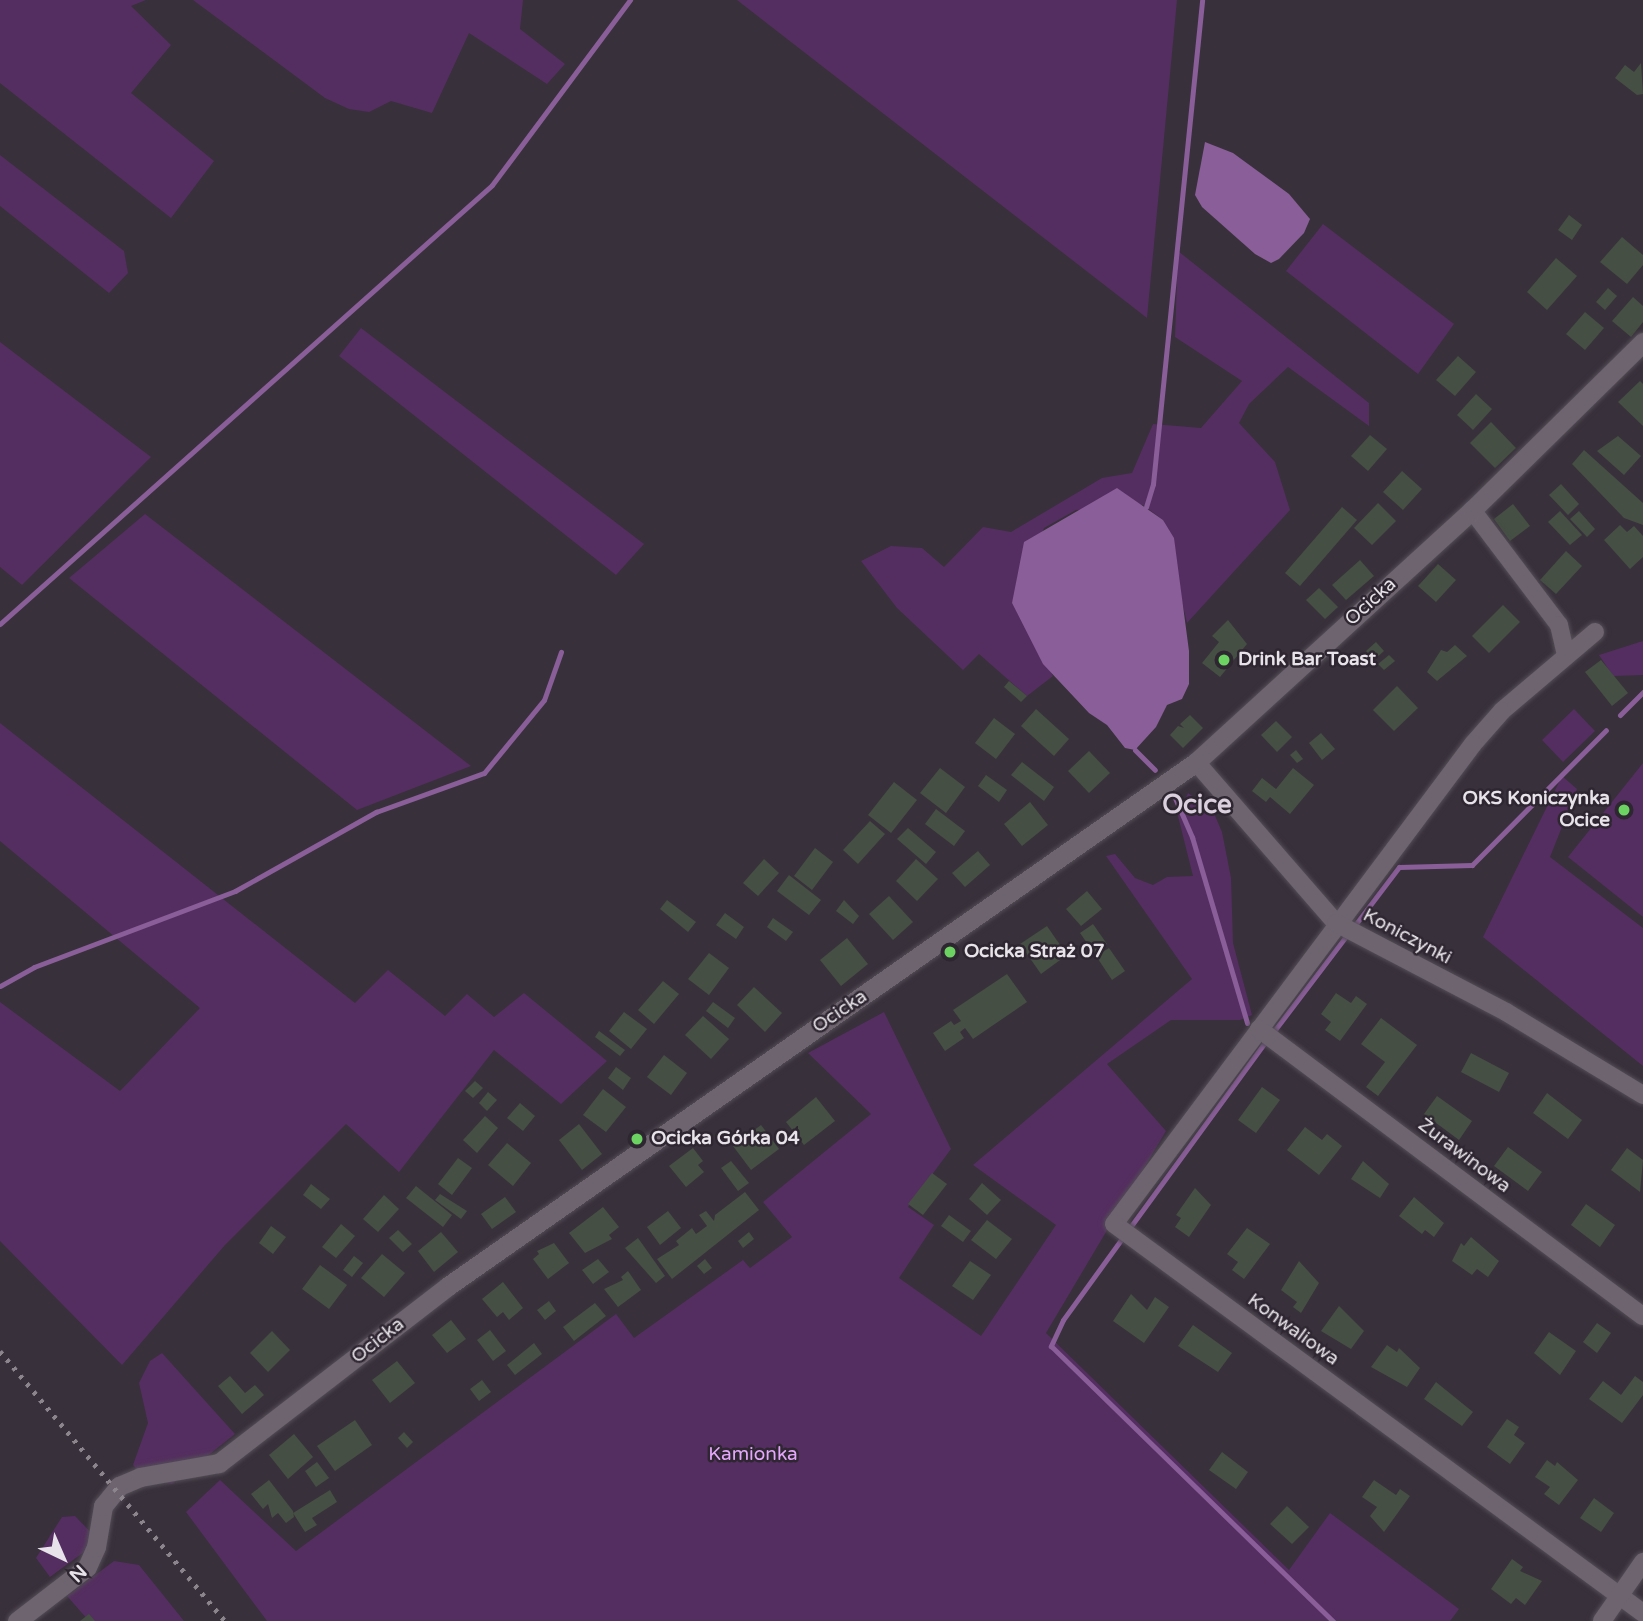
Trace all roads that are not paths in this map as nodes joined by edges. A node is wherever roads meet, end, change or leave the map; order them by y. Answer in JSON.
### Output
{"nodes":[{"id":1,"x":1643,"y":342,"type":"edge"},
{"id":2,"x":1472,"y":510,"type":"junction"},
{"id":3,"x":1595,"y":632,"type":"dead end"},
{"id":4,"x":1566,"y":655,"type":"junction"},
{"id":5,"x":1196,"y":762,"type":"junction"},
{"id":6,"x":1336,"y":923,"type":"junction"},
{"id":7,"x":1259,"y":1029,"type":"junction"},
{"id":8,"x":1643,"y":1095,"type":"edge"},
{"id":9,"x":1643,"y":1316,"type":"edge"},
{"id":10,"x":1643,"y":1562,"type":"edge"},
{"id":11,"x":1620,"y":1596,"type":"junction"},
{"id":12,"x":1643,"y":1613,"type":"edge"},
{"id":13,"x":17,"y":1621,"type":"edge"},
{"id":14,"x":1602,"y":1621,"type":"edge"}],
"edges":[{"from":1,"to":2,"type":"street","name":"Ocicka"},
{"from":2,"to":4,"type":"street"},
{"from":2,"to":5,"type":"street","name":"Ocicka"},
{"from":3,"to":4,"type":"street"},
{"from":4,"to":6,"type":"street"},
{"from":5,"to":6,"type":"street","name":"Koniczynki"},
{"from":5,"to":13,"type":"street","name":"Ocicka"},
{"from":6,"to":7,"type":"street"},
{"from":6,"to":8,"type":"street","name":"Koniczynki"},
{"from":7,"to":9,"type":"street","name":"Żurawinowa"},
{"from":7,"to":11,"type":"street","name":"Konwaliowa"},
{"from":10,"to":11,"type":"street"},
{"from":11,"to":12,"type":"street","name":"Konwaliowa"},
{"from":11,"to":14,"type":"street"}]}
